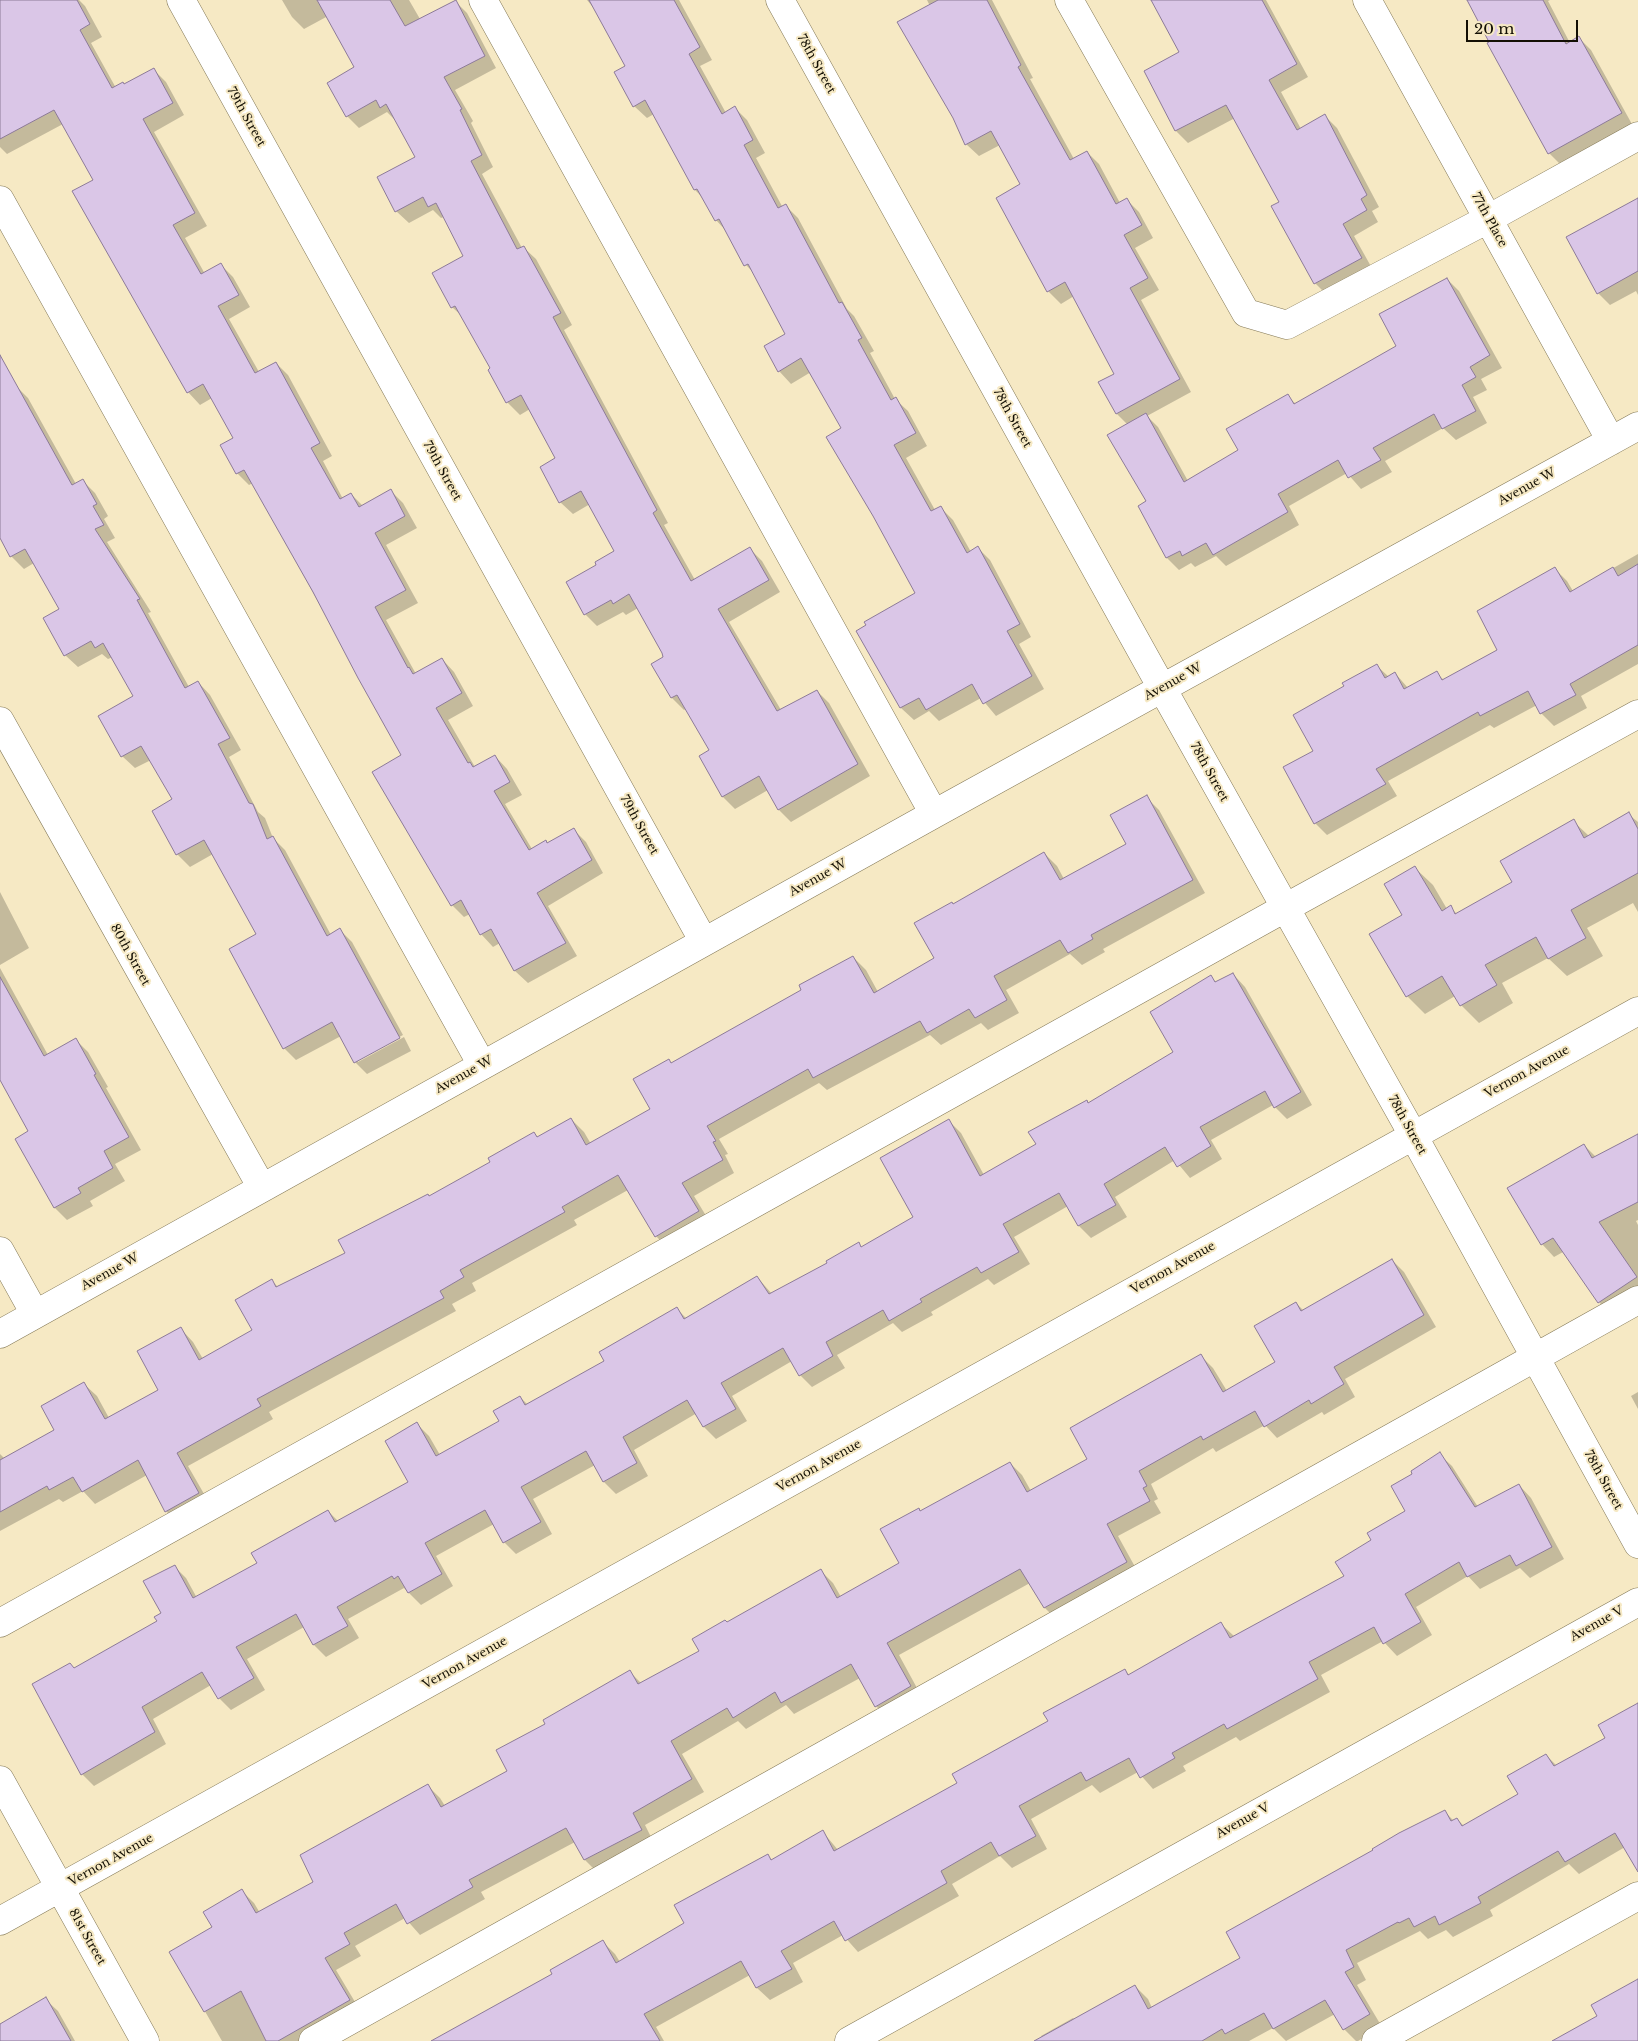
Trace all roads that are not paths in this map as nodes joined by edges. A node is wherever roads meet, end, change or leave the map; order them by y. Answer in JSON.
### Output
{"nodes":[{"id":1,"x":181,"y":0,"type":"edge"},
{"id":2,"x":483,"y":0,"type":"edge"},
{"id":3,"x":780,"y":0,"type":"edge"},
{"id":4,"x":1069,"y":0,"type":"edge"},
{"id":5,"x":1367,"y":0,"type":"edge"},
{"id":6,"x":1638,"y":136,"type":"edge"},
{"id":7,"x":0,"y":200,"type":"edge"},
{"id":8,"x":1488,"y":219,"type":"junction"},
{"id":9,"x":1638,"y":426,"type":"edge"},
{"id":10,"x":1610,"y":441,"type":"junction"},
{"id":11,"x":1162,"y":688,"type":"junction"},
{"id":12,"x":1638,"y":714,"type":"edge"},
{"id":13,"x":0,"y":721,"type":"edge"},
{"id":14,"x":934,"y":814,"type":"junction"},
{"id":15,"x":1285,"y":908,"type":"junction"},
{"id":16,"x":704,"y":942,"type":"junction"},
{"id":17,"x":1638,"y":1011,"type":"edge"},
{"id":18,"x":482,"y":1065,"type":"junction"},
{"id":19,"x":1413,"y":1135,"type":"junction"},
{"id":20,"x":262,"y":1188,"type":"junction"},
{"id":21,"x":0,"y":1251,"type":"edge"},
{"id":22,"x":1638,"y":1300,"type":"edge"},
{"id":23,"x":35,"y":1314,"type":"junction"},
{"id":24,"x":0,"y":1334,"type":"edge"},
{"id":25,"x":1535,"y":1357,"type":"junction"},
{"id":26,"x":1638,"y":1544,"type":"edge"},
{"id":27,"x":1638,"y":1602,"type":"edge"},
{"id":28,"x":0,"y":1623,"type":"edge"},
{"id":29,"x":0,"y":1780,"type":"edge"},
{"id":30,"x":60,"y":1888,"type":"junction"},
{"id":31,"x":1638,"y":1896,"type":"edge"},
{"id":32,"x":0,"y":1921,"type":"edge"},
{"id":33,"x":145,"y":2041,"type":"edge"},
{"id":34,"x":313,"y":2041,"type":"edge"},
{"id":35,"x":849,"y":2041,"type":"edge"},
{"id":36,"x":1376,"y":2041,"type":"edge"}],
"edges":[{"from":1,"to":16,"type":"street","name":"79th Street"},
{"from":2,"to":14,"type":"street"},
{"from":3,"to":11,"type":"street","name":"78th Street"},
{"from":4,"to":8,"type":"street"},
{"from":5,"to":8,"type":"street","name":"77th Place"},
{"from":6,"to":8,"type":"street"},
{"from":7,"to":18,"type":"street"},
{"from":8,"to":10,"type":"street","name":"77th Place"},
{"from":9,"to":10,"type":"street","name":"Avenue W"},
{"from":10,"to":11,"type":"street","name":"Avenue W"},
{"from":11,"to":14,"type":"street","name":"Avenue W"},
{"from":11,"to":15,"type":"street","name":"78th Street"},
{"from":12,"to":15,"type":"street"},
{"from":13,"to":20,"type":"street","name":"80th Street"},
{"from":14,"to":16,"type":"street","name":"Avenue W"},
{"from":15,"to":19,"type":"street","name":"78th Street"},
{"from":15,"to":28,"type":"street"},
{"from":16,"to":18,"type":"street","name":"Avenue W"},
{"from":17,"to":19,"type":"street","name":"Vernon Avenue"},
{"from":18,"to":20,"type":"street","name":"Avenue W"},
{"from":19,"to":25,"type":"street","name":"78th Street"},
{"from":19,"to":30,"type":"street","name":"Vernon Avenue"},
{"from":20,"to":23,"type":"street","name":"Avenue W"},
{"from":21,"to":23,"type":"street"},
{"from":22,"to":25,"type":"street"},
{"from":23,"to":24,"type":"street","name":"Avenue W"},
{"from":25,"to":26,"type":"street","name":"78th Street"},
{"from":25,"to":34,"type":"street"},
{"from":27,"to":35,"type":"street","name":"Avenue V"},
{"from":29,"to":30,"type":"street","name":"81st Street"},
{"from":30,"to":32,"type":"street","name":"Vernon Avenue"},
{"from":30,"to":33,"type":"street","name":"81st Street"},
{"from":31,"to":36,"type":"street"}]}
